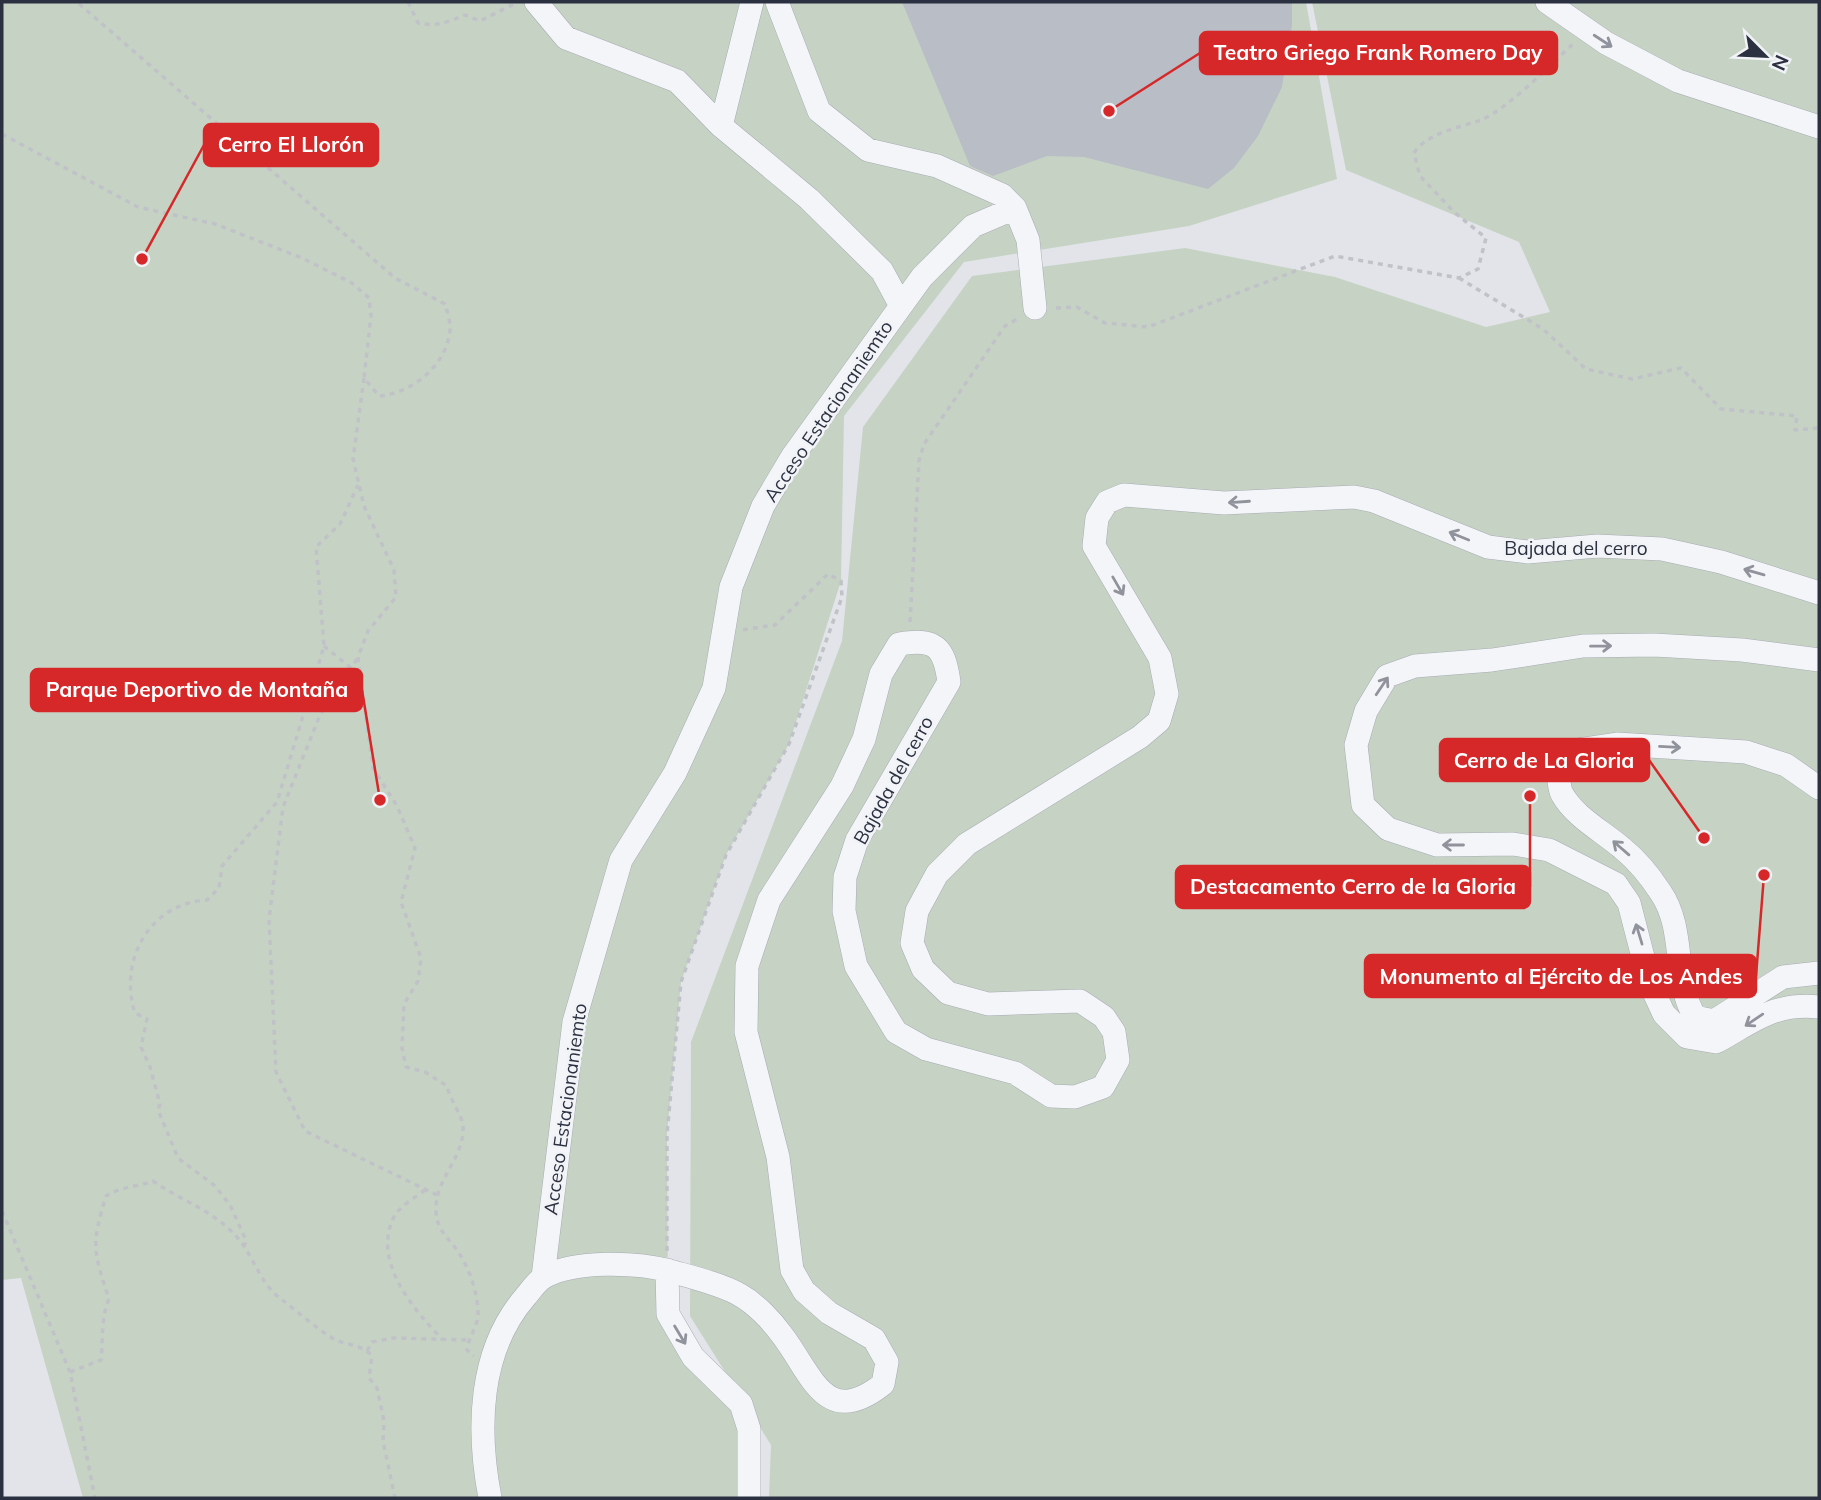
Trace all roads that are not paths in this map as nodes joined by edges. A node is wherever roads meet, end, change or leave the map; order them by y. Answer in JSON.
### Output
{"nodes":[{"id":1,"x":536,"y":2,"type":"edge"},
{"id":2,"x":752,"y":2,"type":"edge"},
{"id":3,"x":777,"y":2,"type":"edge"},
{"id":4,"x":1547,"y":2,"type":"edge"},
{"id":5,"x":721,"y":126,"type":"junction"},
{"id":6,"x":1819,"y":127,"type":"edge"},
{"id":7,"x":1015,"y":208,"type":"junction"},
{"id":8,"x":901,"y":306,"type":"junction"},
{"id":9,"x":1035,"y":308,"type":"road end"},
{"id":10,"x":1819,"y":593,"type":"edge"},
{"id":11,"x":1819,"y":660,"type":"edge"},
{"id":12,"x":1819,"y":788,"type":"edge"},
{"id":13,"x":1819,"y":974,"type":"edge"},
{"id":14,"x":1819,"y":1007,"type":"edge"},
{"id":15,"x":1691,"y":1027,"type":"junction"},
{"id":16,"x":667,"y":1270,"type":"junction"},
{"id":17,"x":543,"y":1277,"type":"junction"},
{"id":18,"x":490,"y":1498,"type":"edge"},
{"id":19,"x":749,"y":1498,"type":"edge"}],
"edges":[{"from":1,"to":5,"type":"street","name":"Acceso Estacionaniemto"},
{"from":2,"to":5,"type":"street"},
{"from":3,"to":7,"type":"street"},
{"from":4,"to":6,"type":"street","one_way":true},
{"from":5,"to":8,"type":"street","name":"Acceso Estacionaniemto"},
{"from":7,"to":8,"type":"street","name":"Acceso Estacionaniemto"},
{"from":7,"to":9,"type":"street"},
{"from":8,"to":17,"type":"street","name":"Acceso Estacionaniemto"},
{"from":10,"to":16,"type":"street","name":"Bajada del cerro","one_way":true},
{"from":15,"to":11,"type":"street","one_way":true},
{"from":15,"to":12,"type":"street","one_way":true},
{"from":13,"to":15,"type":"street"},
{"from":14,"to":15,"type":"street","one_way":true},
{"from":16,"to":17,"type":"street"},
{"from":16,"to":19,"type":"street","one_way":true},
{"from":17,"to":18,"type":"street"}]}
